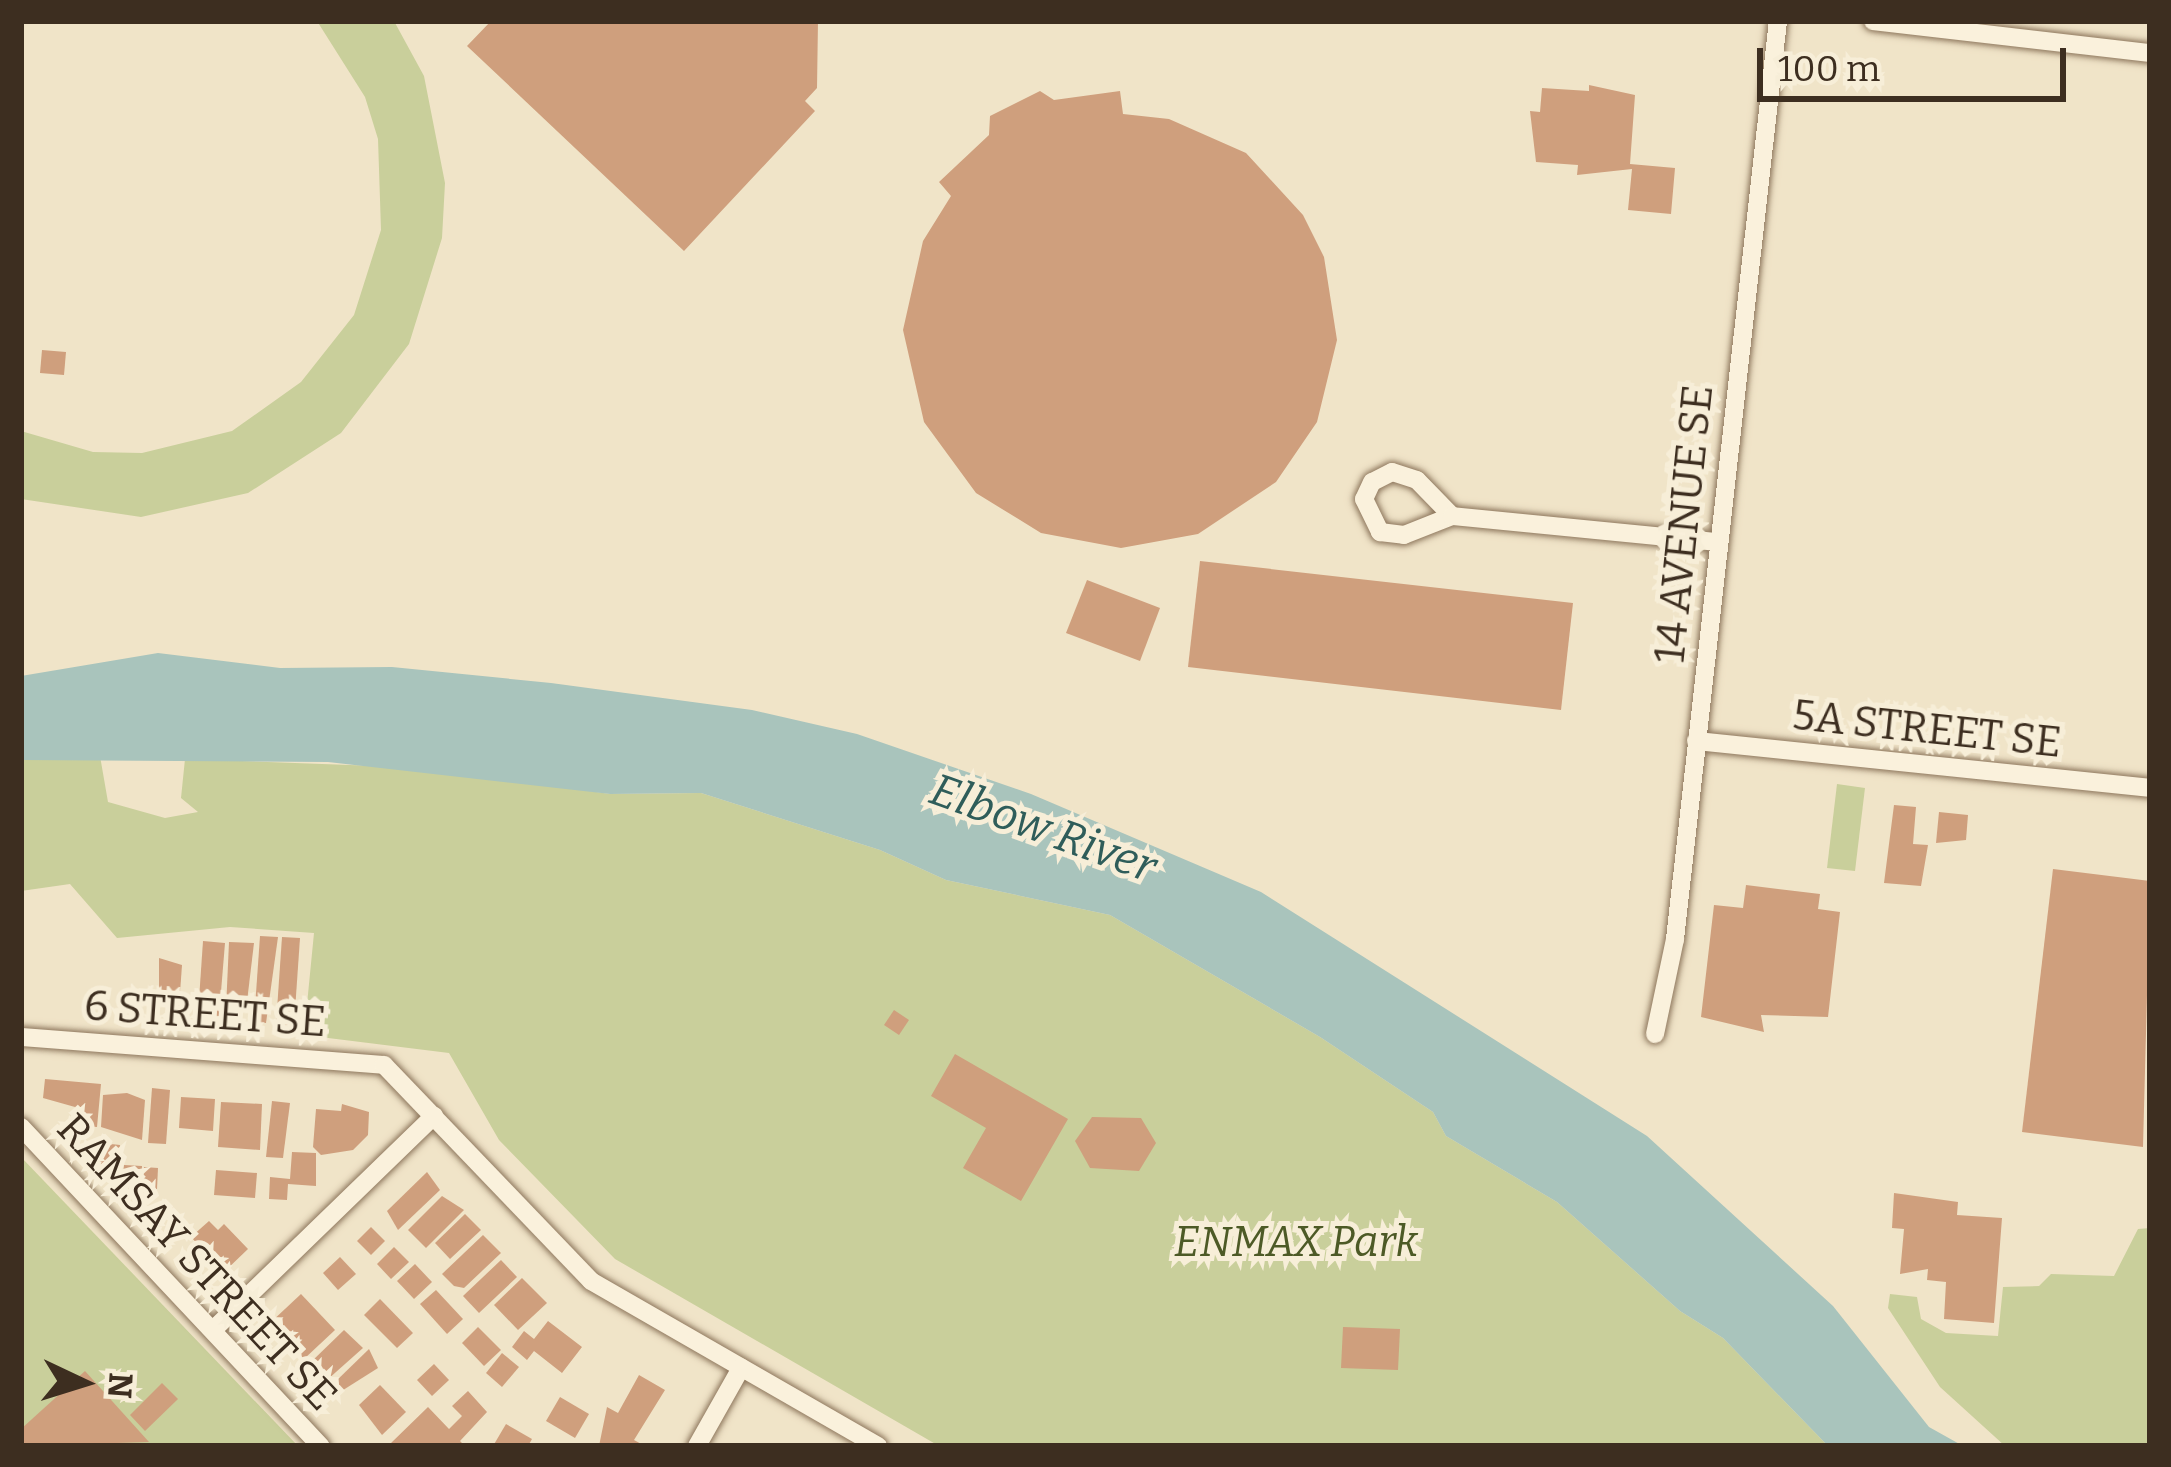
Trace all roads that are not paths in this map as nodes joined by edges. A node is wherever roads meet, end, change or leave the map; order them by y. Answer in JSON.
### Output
{"nodes":[{"id":1,"x":1778,"y":21,"type":"edge"},
{"id":2,"x":1874,"y":21,"type":"edge"},
{"id":3,"x":2150,"y":53,"type":"edge"},
{"id":4,"x":1452,"y":516,"type":"junction"},
{"id":5,"x":1718,"y":542,"type":"junction"},
{"id":6,"x":1696,"y":741,"type":"junction"},
{"id":7,"x":2150,"y":788,"type":"edge"},
{"id":8,"x":1655,"y":1034,"type":"dead end"},
{"id":9,"x":21,"y":1037,"type":"edge"},
{"id":10,"x":434,"y":1116,"type":"junction"},
{"id":11,"x":21,"y":1127,"type":"edge"},
{"id":12,"x":213,"y":1330,"type":"junction"},
{"id":13,"x":741,"y":1369,"type":"junction"},
{"id":14,"x":321,"y":1446,"type":"edge"},
{"id":15,"x":697,"y":1446,"type":"edge"},
{"id":16,"x":878,"y":1446,"type":"edge"}],
"edges":[{"from":1,"to":5,"type":"street","name":"14 AVENUE SE"},
{"from":2,"to":3,"type":"street"},
{"from":4,"to":4,"type":"street"},
{"from":4,"to":5,"type":"street"},
{"from":5,"to":6,"type":"street","name":"14 AVENUE SE"},
{"from":6,"to":7,"type":"street","name":"5A STREET SE"},
{"from":6,"to":8,"type":"street","name":"14 AVENUE SE"},
{"from":9,"to":10,"type":"street","name":"6 STREET SE"},
{"from":10,"to":12,"type":"street"},
{"from":10,"to":13,"type":"street"},
{"from":11,"to":12,"type":"street","name":"RAMSAY STREET SE"},
{"from":12,"to":14,"type":"street","name":"RAMSAY STREET SE"},
{"from":13,"to":15,"type":"street"},
{"from":13,"to":16,"type":"street"}]}
